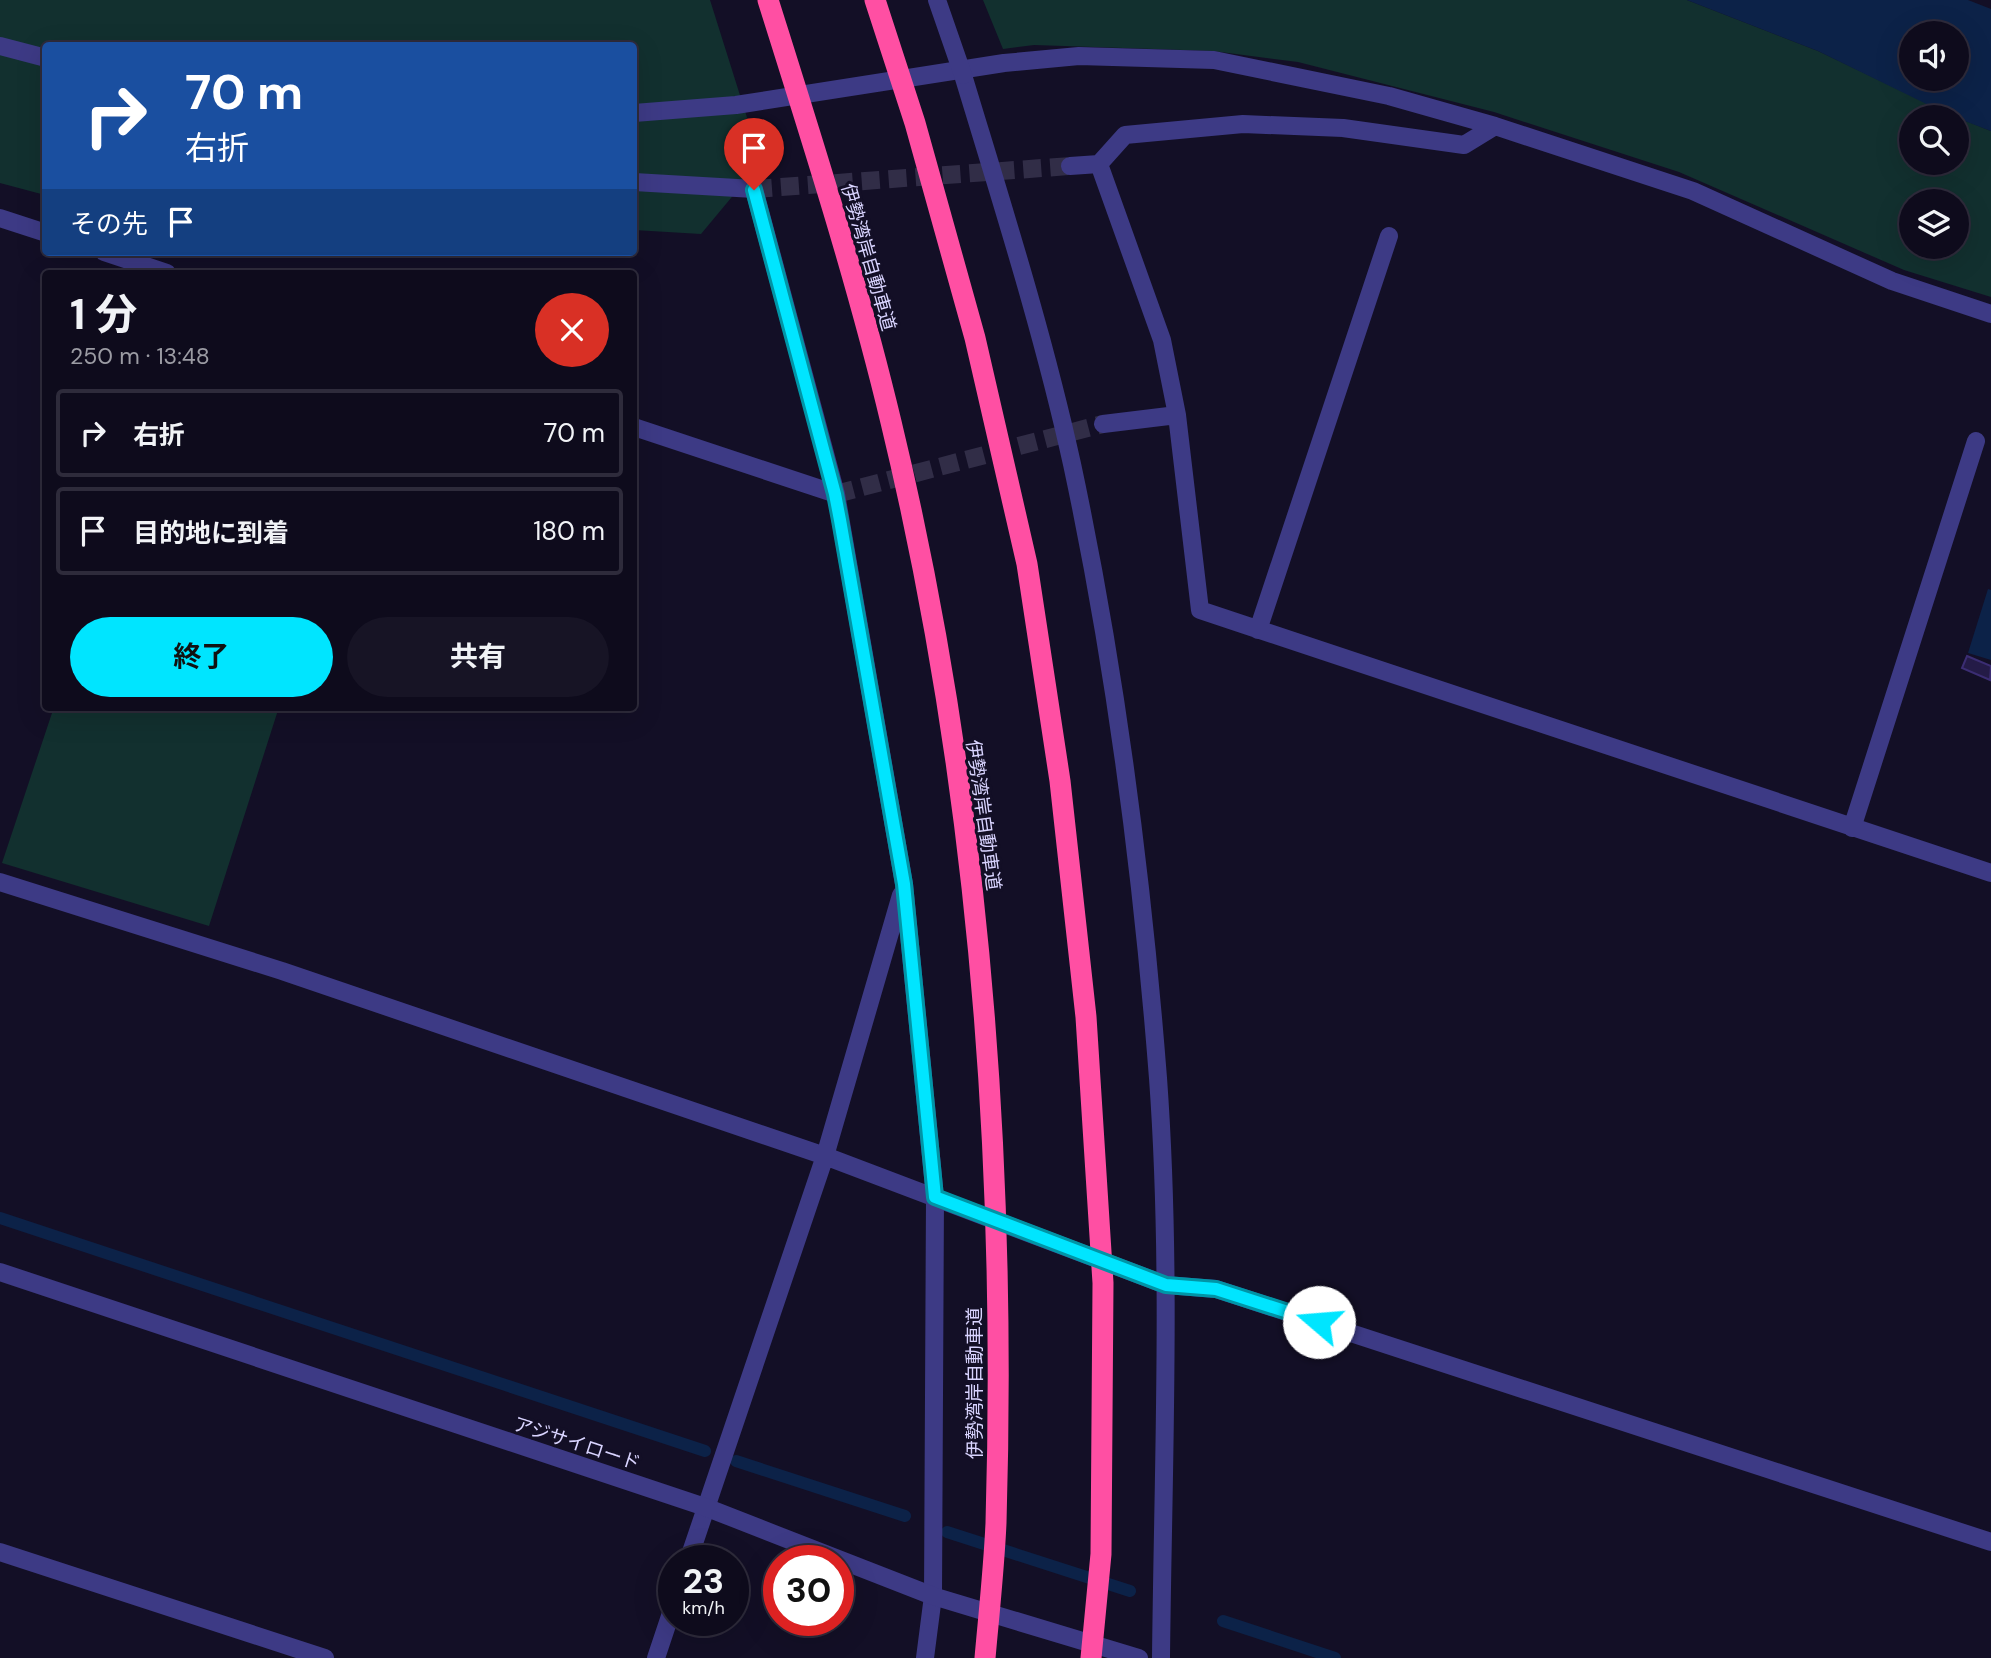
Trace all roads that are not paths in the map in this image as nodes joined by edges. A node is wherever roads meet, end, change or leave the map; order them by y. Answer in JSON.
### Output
{"nodes":[{"id":1,"x":768,"y":0,"type":"edge"},
{"id":2,"x":875,"y":0,"type":"edge"},
{"id":3,"x":937,"y":0,"type":"edge"},
{"id":4,"x":0,"y":46,"type":"edge"},
{"id":5,"x":42,"y":57,"type":"edge"},
{"id":6,"x":637,"y":113,"type":"edge"},
{"id":7,"x":1495,"y":126,"type":"junction"},
{"id":8,"x":1100,"y":164,"type":"junction"},
{"id":9,"x":1070,"y":166,"type":"tunnel mouth"},
{"id":10,"x":637,"y":182,"type":"edge"},
{"id":11,"x":0,"y":218,"type":"edge"},
{"id":12,"x":42,"y":232,"type":"edge"},
{"id":13,"x":1388,"y":236,"type":"dead end"},
{"id":14,"x":116,"y":256,"type":"edge"},
{"id":15,"x":158,"y":270,"type":"edge"},
{"id":16,"x":1991,"y":314,"type":"edge"},
{"id":17,"x":1177,"y":415,"type":"junction"},
{"id":18,"x":1103,"y":424,"type":"tunnel mouth"},
{"id":19,"x":637,"y":428,"type":"edge"},
{"id":20,"x":1976,"y":441,"type":"dead end"},
{"id":21,"x":835,"y":494,"type":"junction"},
{"id":22,"x":1258,"y":630,"type":"junction"},
{"id":23,"x":1852,"y":828,"type":"junction"},
{"id":24,"x":1991,"y":873,"type":"edge"},
{"id":25,"x":0,"y":882,"type":"edge"},
{"id":26,"x":904,"y":884,"type":"junction"},
{"id":27,"x":825,"y":1156,"type":"junction"},
{"id":28,"x":935,"y":1197,"type":"junction"},
{"id":29,"x":0,"y":1272,"type":"edge"},
{"id":30,"x":1166,"y":1285,"type":"junction"},
{"id":31,"x":705,"y":1507,"type":"junction"},
{"id":32,"x":1991,"y":1542,"type":"edge"},
{"id":33,"x":693,"y":1545,"type":"edge"},
{"id":34,"x":0,"y":1552,"type":"edge"},
{"id":35,"x":933,"y":1595,"type":"junction"},
{"id":36,"x":663,"y":1636,"type":"edge"},
{"id":37,"x":325,"y":1658,"type":"edge"},
{"id":38,"x":656,"y":1658,"type":"edge"},
{"id":39,"x":925,"y":1658,"type":"edge"},
{"id":40,"x":985,"y":1658,"type":"edge"},
{"id":41,"x":1091,"y":1658,"type":"edge"},
{"id":42,"x":1139,"y":1658,"type":"edge"},
{"id":43,"x":1160,"y":1658,"type":"edge"}],
"edges":[{"from":1,"to":40,"type":"highway","name":"伊勢湾岸自動車道","bridge":true},
{"from":2,"to":41,"type":"highway","bridge":true},
{"from":3,"to":30,"type":"street","bridge":true},
{"from":4,"to":5,"type":"street"},
{"from":6,"to":7,"type":"street"},
{"from":7,"to":8,"type":"street"},
{"from":7,"to":16,"type":"street"},
{"from":8,"to":9,"type":"street"},
{"from":8,"to":17,"type":"street"},
{"from":10,"to":21,"type":"street"},
{"from":11,"to":12,"type":"street"},
{"from":13,"to":22,"type":"street"},
{"from":14,"to":15,"type":"street"},
{"from":17,"to":18,"type":"street"},
{"from":17,"to":22,"type":"street"},
{"from":19,"to":21,"type":"street"},
{"from":20,"to":23,"type":"street"},
{"from":21,"to":26,"type":"street"},
{"from":22,"to":23,"type":"street"},
{"from":23,"to":24,"type":"street"},
{"from":25,"to":27,"type":"street"},
{"from":26,"to":27,"type":"street"},
{"from":26,"to":28,"type":"street"},
{"from":27,"to":28,"type":"street"},
{"from":27,"to":31,"type":"street"},
{"from":28,"to":30,"type":"street"},
{"from":28,"to":35,"type":"street"},
{"from":29,"to":31,"type":"street","name":"アジサイロード"},
{"from":30,"to":32,"type":"street"},
{"from":30,"to":43,"type":"street"},
{"from":31,"to":33,"type":"street"},
{"from":31,"to":35,"type":"street","name":"アジサイロード"},
{"from":34,"to":37,"type":"street"},
{"from":35,"to":39,"type":"street"},
{"from":35,"to":42,"type":"street","name":"アジサイロード"},
{"from":36,"to":38,"type":"street"}]}
